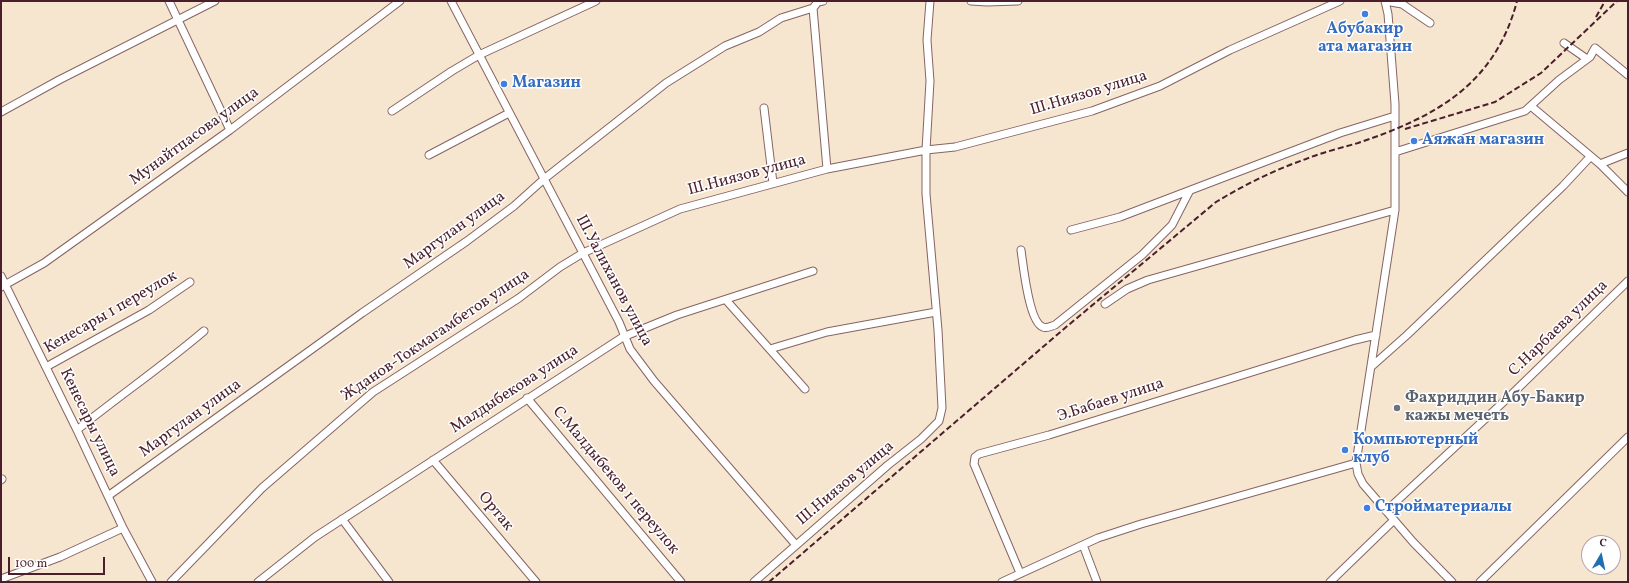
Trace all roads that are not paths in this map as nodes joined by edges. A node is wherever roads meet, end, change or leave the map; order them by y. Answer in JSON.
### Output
{"nodes":[{"id":1,"x":169,"y":1,"type":"edge"},
{"id":2,"x":216,"y":1,"type":"edge"},
{"id":3,"x":400,"y":1,"type":"edge"},
{"id":4,"x":450,"y":1,"type":"edge"},
{"id":5,"x":596,"y":1,"type":"edge"},
{"id":6,"x":823,"y":1,"type":"edge"},
{"id":7,"x":930,"y":1,"type":"edge"},
{"id":8,"x":971,"y":1,"type":"edge"},
{"id":9,"x":1018,"y":1,"type":"edge"},
{"id":10,"x":1340,"y":1,"type":"edge"},
{"id":11,"x":1385,"y":1,"type":"edge"},
{"id":12,"x":813,"y":8,"type":"junction"},
{"id":13,"x":177,"y":21,"type":"junction"},
{"id":14,"x":1430,"y":22,"type":"dead end"},
{"id":15,"x":1564,"y":43,"type":"dead end"},
{"id":16,"x":479,"y":55,"type":"junction"},
{"id":17,"x":1587,"y":59,"type":"junction"},
{"id":18,"x":1628,"y":75,"type":"edge"},
{"id":19,"x":1532,"y":107,"type":"junction"},
{"id":20,"x":764,"y":108,"type":"dead end"},
{"id":21,"x":392,"y":111,"type":"dead end"},
{"id":22,"x":1,"y":112,"type":"edge"},
{"id":23,"x":509,"y":113,"type":"junction"},
{"id":24,"x":1395,"y":116,"type":"junction"},
{"id":25,"x":230,"y":130,"type":"junction"},
{"id":26,"x":926,"y":150,"type":"junction"},
{"id":27,"x":1395,"y":152,"type":"junction"},
{"id":28,"x":1628,"y":153,"type":"edge"},
{"id":29,"x":429,"y":155,"type":"dead end"},
{"id":30,"x":1590,"y":157,"type":"junction"},
{"id":31,"x":1600,"y":164,"type":"junction"},
{"id":32,"x":827,"y":169,"type":"junction"},
{"id":33,"x":544,"y":179,"type":"junction"},
{"id":34,"x":773,"y":183,"type":"junction"},
{"id":35,"x":1189,"y":192,"type":"junction"},
{"id":36,"x":1628,"y":192,"type":"edge"},
{"id":37,"x":1395,"y":210,"type":"junction"},
{"id":38,"x":1071,"y":230,"type":"dead end"},
{"id":39,"x":1021,"y":250,"type":"dead end"},
{"id":40,"x":583,"y":253,"type":"junction"},
{"id":41,"x":813,"y":271,"type":"dead end"},
{"id":42,"x":1,"y":276,"type":"edge"},
{"id":43,"x":1628,"y":281,"type":"edge"},
{"id":44,"x":190,"y":282,"type":"dead end"},
{"id":45,"x":3,"y":286,"type":"edge"},
{"id":46,"x":726,"y":300,"type":"junction"},
{"id":47,"x":1105,"y":304,"type":"dead end"},
{"id":48,"x":936,"y":312,"type":"junction"},
{"id":49,"x":204,"y":331,"type":"dead end"},
{"id":50,"x":1376,"y":336,"type":"junction"},
{"id":51,"x":623,"y":337,"type":"junction"},
{"id":52,"x":770,"y":349,"type":"junction"},
{"id":53,"x":46,"y":367,"type":"junction"},
{"id":54,"x":1371,"y":367,"type":"junction"},
{"id":55,"x":806,"y":389,"type":"dead end"},
{"id":56,"x":527,"y":398,"type":"junction"},
{"id":57,"x":77,"y":430,"type":"junction"},
{"id":58,"x":1628,"y":436,"type":"edge"},
{"id":59,"x":433,"y":460,"type":"junction"},
{"id":60,"x":1356,"y":463,"type":"junction"},
{"id":61,"x":108,"y":496,"type":"junction"},
{"id":62,"x":1386,"y":511,"type":"junction"},
{"id":63,"x":342,"y":519,"type":"junction"},
{"id":64,"x":1394,"y":520,"type":"junction"},
{"id":65,"x":124,"y":528,"type":"junction"},
{"id":66,"x":796,"y":544,"type":"junction"},
{"id":67,"x":1084,"y":545,"type":"junction"},
{"id":68,"x":1020,"y":573,"type":"junction"},
{"id":69,"x":266,"y":575,"type":"junction"},
{"id":70,"x":1,"y":579,"type":"edge"},
{"id":71,"x":152,"y":582,"type":"edge"},
{"id":72,"x":171,"y":582,"type":"edge"},
{"id":73,"x":258,"y":582,"type":"edge"},
{"id":74,"x":272,"y":582,"type":"edge"},
{"id":75,"x":389,"y":582,"type":"edge"},
{"id":76,"x":536,"y":582,"type":"edge"},
{"id":77,"x":681,"y":582,"type":"edge"},
{"id":78,"x":754,"y":582,"type":"edge"},
{"id":79,"x":1002,"y":582,"type":"edge"},
{"id":80,"x":1098,"y":582,"type":"edge"},
{"id":81,"x":1330,"y":582,"type":"edge"},
{"id":82,"x":1452,"y":582,"type":"edge"},
{"id":83,"x":1480,"y":582,"type":"edge"}],
"edges":[{"from":1,"to":13,"type":"street"},
{"from":2,"to":13,"type":"street"},
{"from":3,"to":25,"type":"street","name":"Мунайтпасова улица"},
{"from":4,"to":16,"type":"street","name":"Ш.Уалиханов улица"},
{"from":5,"to":16,"type":"street"},
{"from":6,"to":12,"type":"street","name":"Маргулан улица"},
{"from":7,"to":26,"type":"street","name":"Ш.Ниязов улица"},
{"from":8,"to":9,"type":"street"},
{"from":10,"to":26,"type":"street","name":"Ш.Ниязов улица"},
{"from":11,"to":14,"type":"street"},
{"from":11,"to":24,"type":"street"},
{"from":12,"to":32,"type":"street"},
{"from":12,"to":33,"type":"street","name":"Маргулан улица"},
{"from":13,"to":22,"type":"street"},
{"from":13,"to":25,"type":"street"},
{"from":15,"to":17,"type":"street"},
{"from":16,"to":21,"type":"street"},
{"from":16,"to":23,"type":"street","name":"Ш.Уалиханов улица"},
{"from":17,"to":18,"type":"street"},
{"from":17,"to":19,"type":"street"},
{"from":19,"to":27,"type":"street"},
{"from":19,"to":30,"type":"street"},
{"from":20,"to":34,"type":"street"},
{"from":23,"to":29,"type":"street"},
{"from":23,"to":33,"type":"street","name":"Ш.Уалиханов улица"},
{"from":24,"to":27,"type":"street"},
{"from":24,"to":35,"type":"street"},
{"from":25,"to":45,"type":"street","name":"Мунайтпасова улица"},
{"from":26,"to":32,"type":"street","name":"Ш.Ниязов улица"},
{"from":26,"to":48,"type":"street","name":"Ш.Ниязов улица"},
{"from":27,"to":37,"type":"street"},
{"from":28,"to":31,"type":"street"},
{"from":30,"to":31,"type":"street"},
{"from":30,"to":54,"type":"street"},
{"from":31,"to":36,"type":"street"},
{"from":32,"to":34,"type":"street","name":"Ш.Ниязов улица"},
{"from":33,"to":40,"type":"street","name":"Ш.Уалиханов улица"},
{"from":33,"to":61,"type":"street","name":"Маргулан улица"},
{"from":34,"to":40,"type":"street","name":"Ш.Ниязов улица"},
{"from":35,"to":38,"type":"street"},
{"from":35,"to":39,"type":"street"},
{"from":37,"to":47,"type":"street"},
{"from":37,"to":50,"type":"street"},
{"from":40,"to":51,"type":"street","name":"Ш.Уалиханов улица"},
{"from":40,"to":72,"type":"street","name":"Жданов-Токмагамбетов улица"},
{"from":41,"to":46,"type":"street","name":"Малдыбекова улица"},
{"from":42,"to":45,"type":"street","name":"Кенесары улица"},
{"from":43,"to":62,"type":"street","name":"С.Нарбаева улица"},
{"from":44,"to":53,"type":"street","name":"Кенесары 1 переулок"},
{"from":45,"to":53,"type":"street","name":"Кенесары улица"},
{"from":46,"to":51,"type":"street","name":"Малдыбекова улица"},
{"from":46,"to":52,"type":"street"},
{"from":48,"to":52,"type":"street"},
{"from":48,"to":66,"type":"street","name":"Ш.Ниязов улица"},
{"from":49,"to":57,"type":"street"},
{"from":50,"to":54,"type":"street"},
{"from":50,"to":68,"type":"street","name":"Э.Бабаев улица"},
{"from":51,"to":56,"type":"street","name":"Малдыбекова улица"},
{"from":51,"to":66,"type":"street","name":"Ш.Уалиханов улица"},
{"from":52,"to":55,"type":"street"},
{"from":53,"to":57,"type":"street","name":"Кенесары улица"},
{"from":54,"to":60,"type":"street"},
{"from":56,"to":59,"type":"street","name":"Малдыбекова улица"},
{"from":56,"to":77,"type":"street","name":"С.Малдыбеков 1 переулок"},
{"from":57,"to":61,"type":"street","name":"Кенесары улица"},
{"from":58,"to":83,"type":"street"},
{"from":59,"to":63,"type":"street","name":"Малдыбекова улица"},
{"from":59,"to":76,"type":"street","name":"Ортак"},
{"from":60,"to":62,"type":"street"},
{"from":60,"to":67,"type":"street"},
{"from":61,"to":65,"type":"street","name":"Кенесары улица"},
{"from":62,"to":64,"type":"street"},
{"from":63,"to":69,"type":"street","name":"Малдыбекова улица"},
{"from":63,"to":75,"type":"street"},
{"from":64,"to":81,"type":"street"},
{"from":64,"to":82,"type":"street"},
{"from":65,"to":70,"type":"street"},
{"from":65,"to":71,"type":"street","name":"Кенесары улица"},
{"from":66,"to":78,"type":"street","name":"Ш.Ниязов улица"},
{"from":67,"to":68,"type":"street"},
{"from":67,"to":80,"type":"street"},
{"from":68,"to":79,"type":"street"},
{"from":69,"to":73,"type":"street","name":"Малдыбекова улица"},
{"from":69,"to":74,"type":"street"}]}
